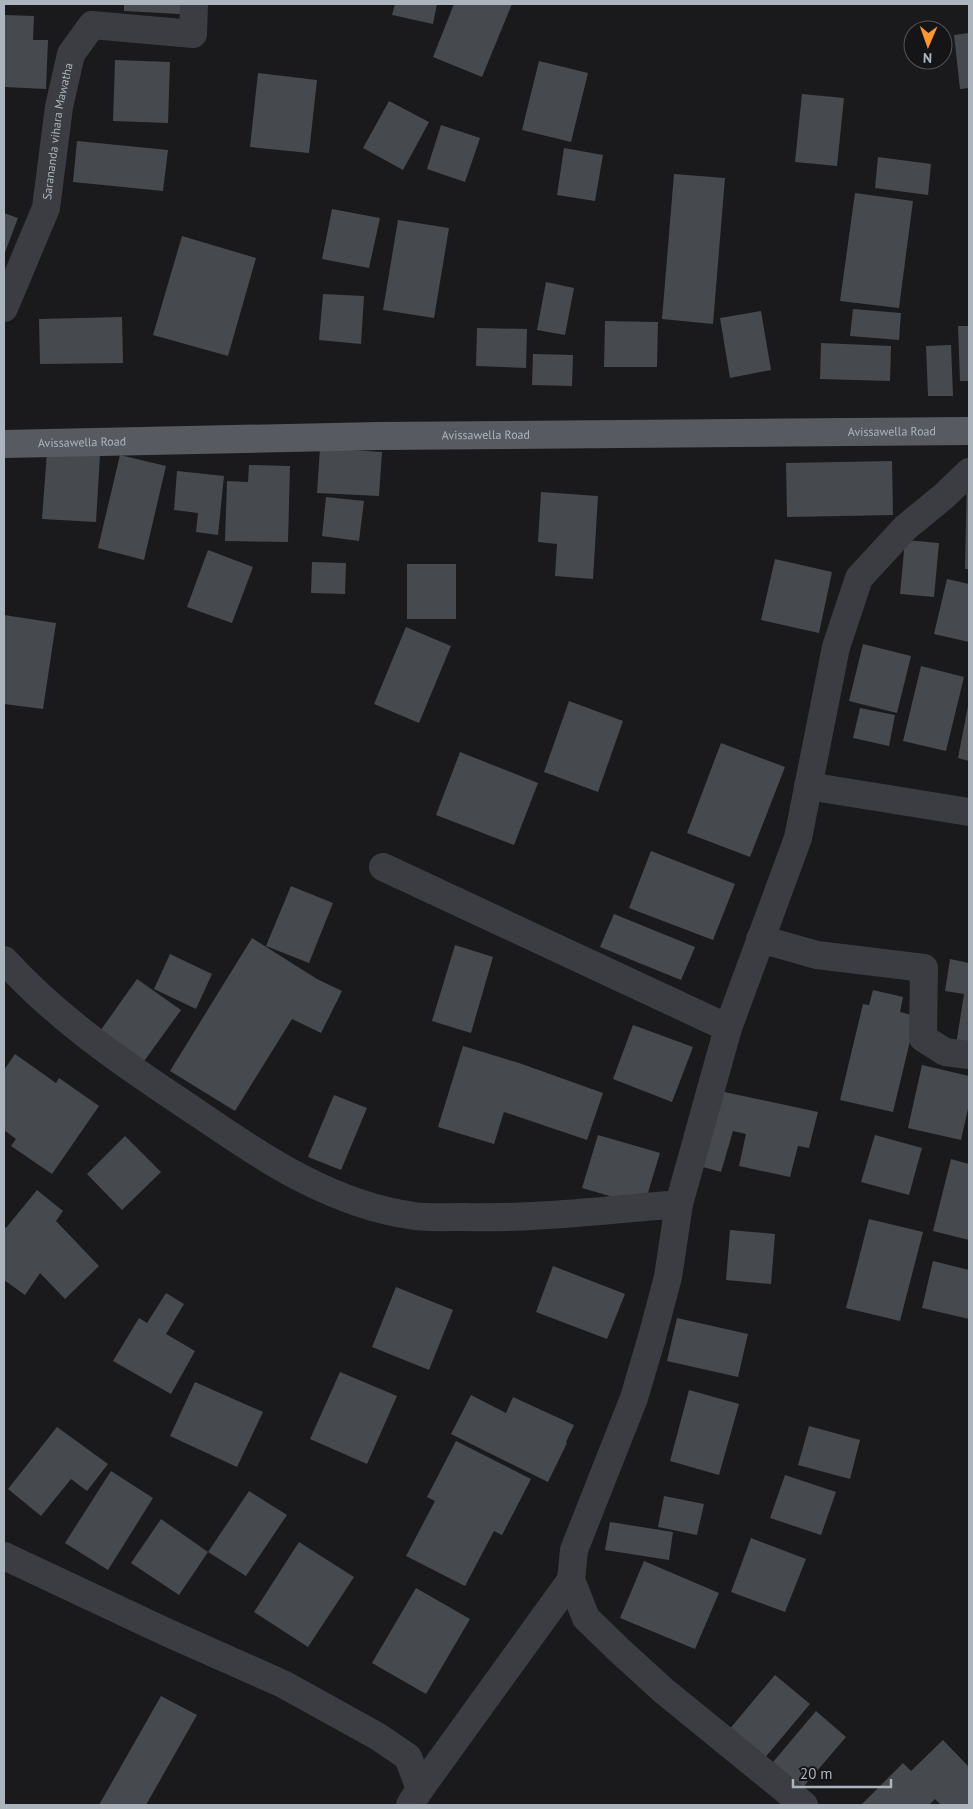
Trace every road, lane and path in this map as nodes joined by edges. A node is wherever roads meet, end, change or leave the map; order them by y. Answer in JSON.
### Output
{"nodes":[{"id":1,"x":194,"y":4,"type":"edge"},
{"id":2,"x":4,"y":308,"type":"edge"},
{"id":3,"x":969,"y":431,"type":"edge"},
{"id":4,"x":4,"y":444,"type":"edge"},
{"id":5,"x":969,"y":472,"type":"edge"},
{"id":6,"x":808,"y":786,"type":"junction"},
{"id":7,"x":969,"y":812,"type":"edge"},
{"id":8,"x":383,"y":866,"type":"dead end"},
{"id":9,"x":760,"y":939,"type":"junction"},
{"id":10,"x":4,"y":960,"type":"edge"},
{"id":11,"x":728,"y":1028,"type":"junction"},
{"id":12,"x":969,"y":1055,"type":"edge"},
{"id":13,"x":679,"y":1204,"type":"junction"},
{"id":14,"x":4,"y":1556,"type":"edge"},
{"id":15,"x":571,"y":1580,"type":"junction"},
{"id":16,"x":415,"y":1797,"type":"edge"},
{"id":17,"x":804,"y":1805,"type":"edge"}],
"edges":[{"from":1,"to":2,"type":"street","name":"Sarananda vihara Mawatha"},
{"from":3,"to":4,"type":"main road","name":"Avissawella Road"},
{"from":5,"to":6,"type":"street"},
{"from":6,"to":7,"type":"street"},
{"from":6,"to":9,"type":"street"},
{"from":8,"to":11,"type":"street"},
{"from":9,"to":11,"type":"street"},
{"from":9,"to":12,"type":"street"},
{"from":10,"to":13,"type":"street"},
{"from":11,"to":13,"type":"street"},
{"from":13,"to":15,"type":"street"},
{"from":14,"to":16,"type":"street"},
{"from":15,"to":16,"type":"street"},
{"from":15,"to":17,"type":"street"}]}
